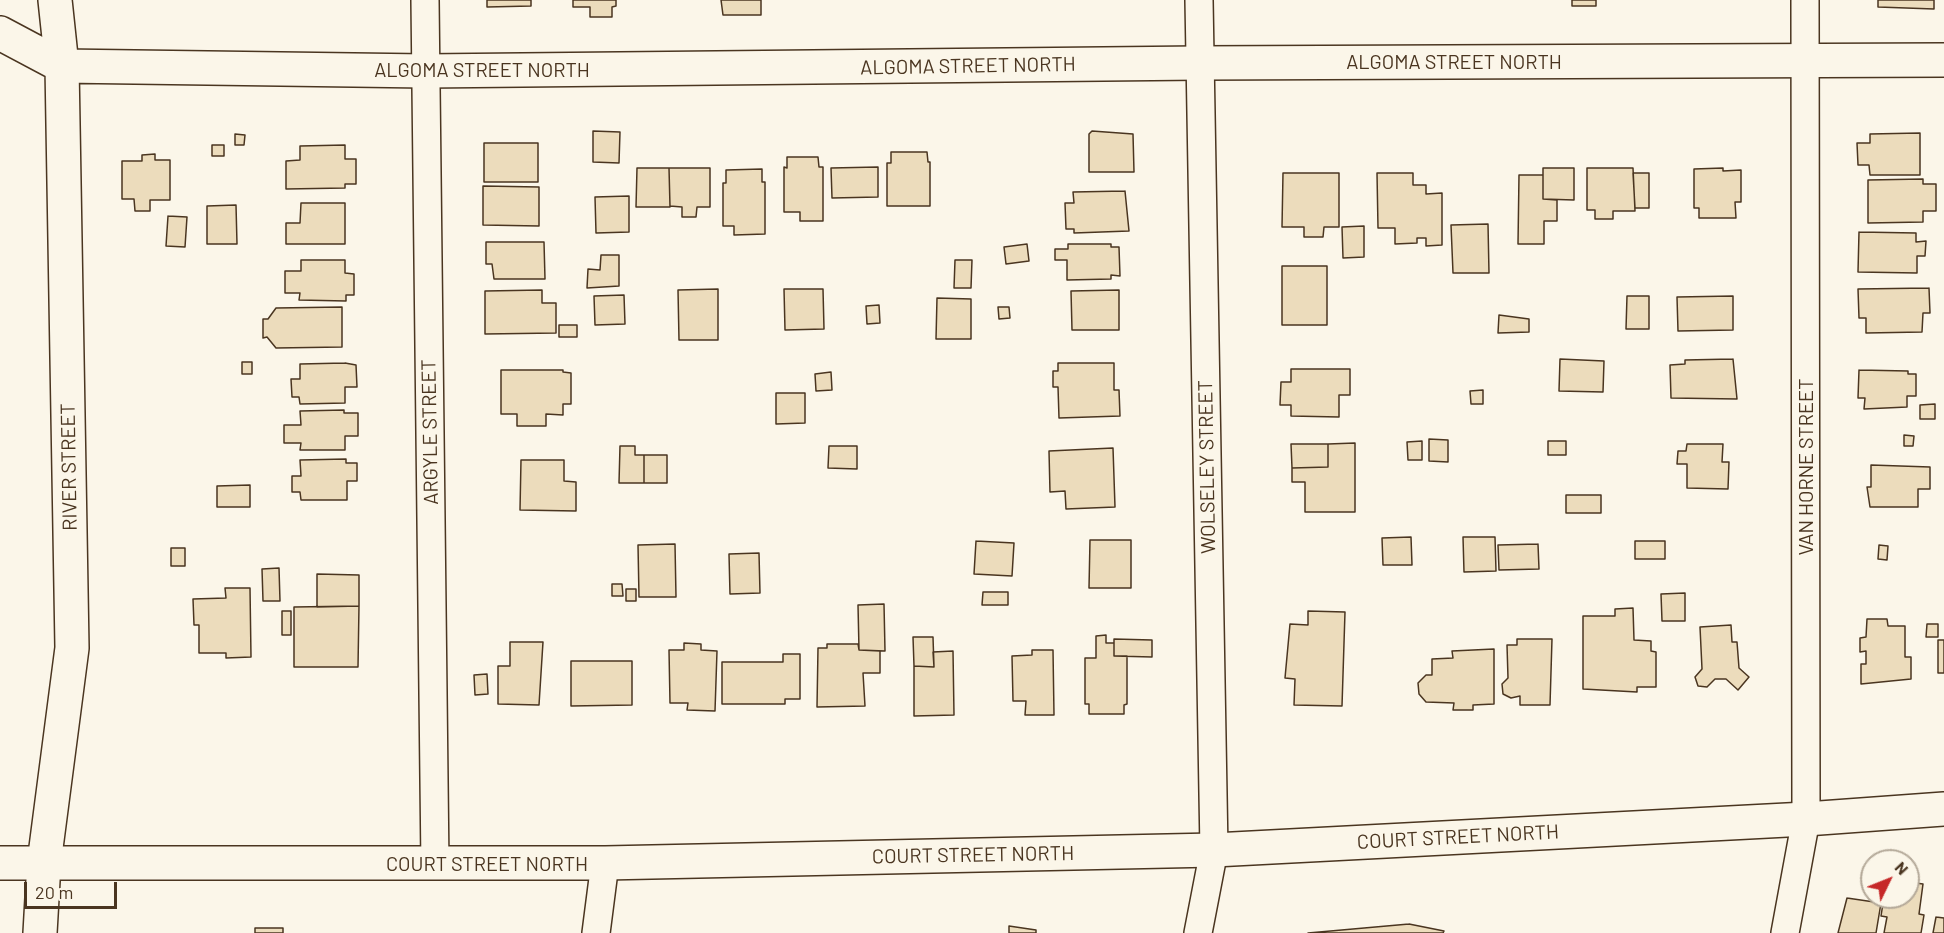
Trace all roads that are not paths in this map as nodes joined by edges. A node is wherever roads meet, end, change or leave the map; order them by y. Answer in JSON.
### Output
{"nodes":[{"id":1,"x":55,"y":0,"type":"edge"},
{"id":2,"x":425,"y":0,"type":"edge"},
{"id":3,"x":1198,"y":0,"type":"edge"},
{"id":4,"x":1805,"y":0,"type":"edge"},
{"id":5,"x":0,"y":33,"type":"edge"},
{"id":6,"x":1805,"y":60,"type":"junction"},
{"id":7,"x":1944,"y":60,"type":"edge"},
{"id":8,"x":1200,"y":63,"type":"junction"},
{"id":9,"x":62,"y":66,"type":"junction"},
{"id":10,"x":426,"y":71,"type":"junction"},
{"id":11,"x":1944,"y":809,"type":"edge"},
{"id":12,"x":1806,"y":819,"type":"junction"},
{"id":13,"x":1214,"y":850,"type":"junction"},
{"id":14,"x":0,"y":863,"type":"edge"},
{"id":15,"x":44,"y":863,"type":"junction"},
{"id":16,"x":605,"y":863,"type":"junction"},
{"id":17,"x":435,"y":865,"type":"junction"},
{"id":18,"x":40,"y":933,"type":"edge"},
{"id":19,"x":596,"y":933,"type":"edge"},
{"id":20,"x":1197,"y":933,"type":"edge"},
{"id":21,"x":1785,"y":933,"type":"edge"}],
"edges":[{"from":1,"to":9,"type":"street","name":"RIVER STREET"},
{"from":2,"to":10,"type":"street","name":"ARGYLE STREET"},
{"from":3,"to":8,"type":"street","name":"WOLSELEY STREET"},
{"from":4,"to":6,"type":"street","name":"VAN HORNE STREET"},
{"from":5,"to":9,"type":"street","name":"ALGOMA STREET NORTH"},
{"from":6,"to":7,"type":"street","name":"ALGOMA STREET NORTH"},
{"from":6,"to":8,"type":"street","name":"ALGOMA STREET NORTH"},
{"from":6,"to":12,"type":"street","name":"VAN HORNE STREET"},
{"from":8,"to":10,"type":"street","name":"ALGOMA STREET NORTH"},
{"from":8,"to":13,"type":"street","name":"WOLSELEY STREET"},
{"from":9,"to":10,"type":"street","name":"ALGOMA STREET NORTH"},
{"from":9,"to":15,"type":"street","name":"RIVER STREET"},
{"from":10,"to":17,"type":"street","name":"ARGYLE STREET"},
{"from":11,"to":12,"type":"street","name":"COURT STREET NORTH"},
{"from":12,"to":13,"type":"street","name":"COURT STREET NORTH"},
{"from":12,"to":21,"type":"street","name":"VAN HORNE STREET"},
{"from":13,"to":16,"type":"street","name":"COURT STREET NORTH"},
{"from":13,"to":20,"type":"street","name":"WOLSELEY STREET"},
{"from":14,"to":15,"type":"street","name":"COURT STREET NORTH"},
{"from":15,"to":17,"type":"street","name":"COURT STREET NORTH"},
{"from":15,"to":18,"type":"street","name":"RIVER STREET"},
{"from":16,"to":17,"type":"street","name":"COURT STREET NORTH"},
{"from":16,"to":19,"type":"street"}]}
